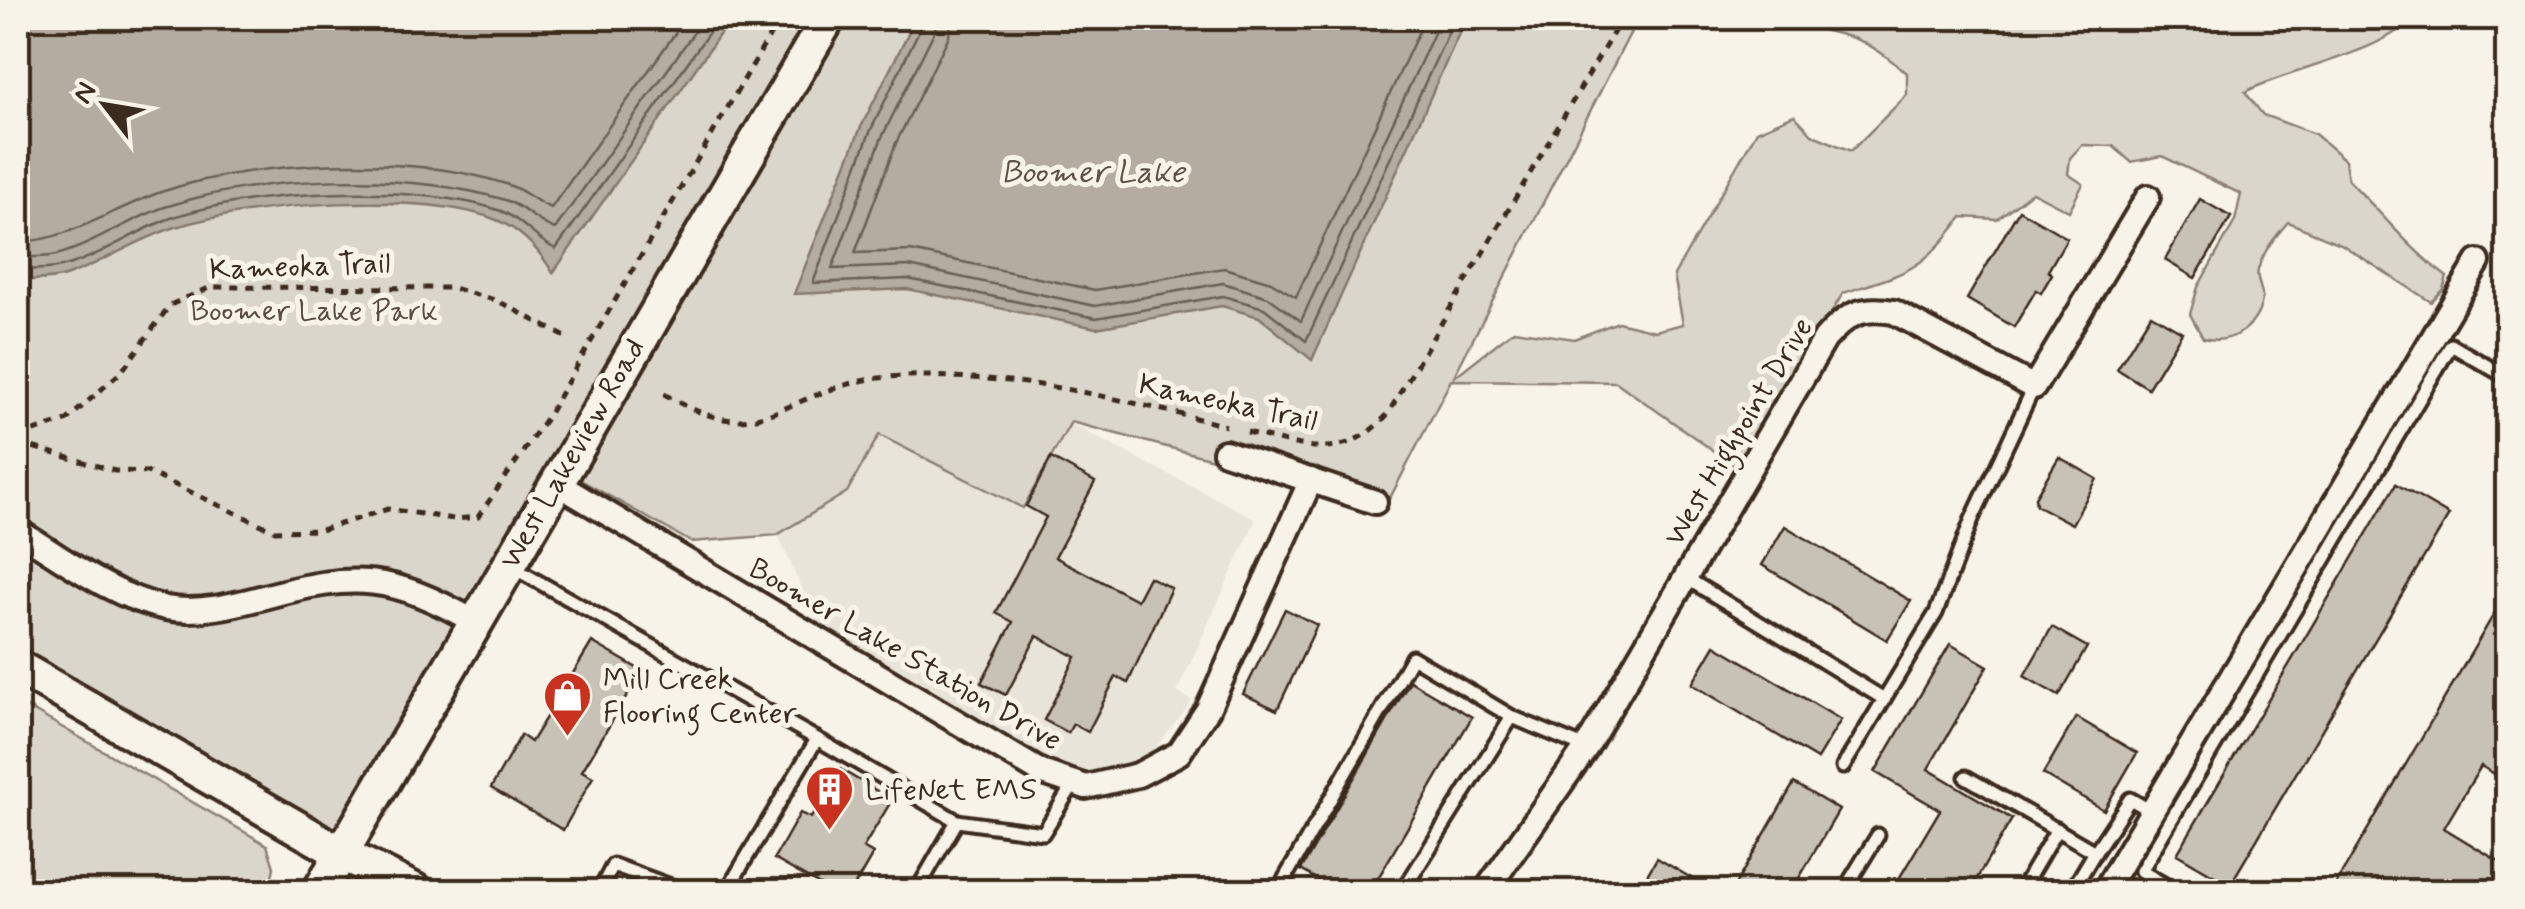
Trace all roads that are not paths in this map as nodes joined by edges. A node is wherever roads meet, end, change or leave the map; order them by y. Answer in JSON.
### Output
{"nodes":[{"id":1,"x":828,"y":18,"type":"edge"},
{"id":2,"x":2148,"y":197,"type":"dead end"},
{"id":3,"x":2478,"y":262,"type":"dead end"},
{"id":4,"x":2508,"y":378,"type":"edge"},
{"id":5,"x":2034,"y":387,"type":"junction"},
{"id":6,"x":1225,"y":452,"type":"dead end"},
{"id":7,"x":1311,"y":480,"type":"junction"},
{"id":8,"x":556,"y":484,"type":"junction"},
{"id":9,"x":1375,"y":502,"type":"dead end"},
{"id":10,"x":18,"y":531,"type":"edge"},
{"id":11,"x":508,"y":565,"type":"junction"},
{"id":12,"x":1686,"y":578,"type":"junction"},
{"id":13,"x":475,"y":622,"type":"junction"},
{"id":14,"x":18,"y":666,"type":"edge"},
{"id":15,"x":1884,"y":699,"type":"junction"},
{"id":16,"x":1512,"y":718,"type":"junction"},
{"id":17,"x":817,"y":739,"type":"junction"},
{"id":18,"x":1586,"y":748,"type":"junction"},
{"id":19,"x":1843,"y":767,"type":"dead end"},
{"id":20,"x":1966,"y":777,"type":"dead end"},
{"id":21,"x":1074,"y":783,"type":"junction"},
{"id":22,"x":2161,"y":817,"type":"junction"},
{"id":23,"x":958,"y":820,"type":"junction"},
{"id":24,"x":2057,"y":829,"type":"junction"},
{"id":25,"x":1878,"y":835,"type":"dead end"},
{"id":26,"x":2095,"y":852,"type":"junction"},
{"id":27,"x":341,"y":853,"type":"junction"},
{"id":28,"x":319,"y":892,"type":"edge"},
{"id":29,"x":418,"y":892,"type":"edge"},
{"id":30,"x":598,"y":892,"type":"edge"},
{"id":31,"x":686,"y":892,"type":"edge"},
{"id":32,"x":726,"y":892,"type":"edge"},
{"id":33,"x":916,"y":892,"type":"edge"},
{"id":34,"x":1276,"y":892,"type":"edge"},
{"id":35,"x":1402,"y":892,"type":"edge"},
{"id":36,"x":1485,"y":892,"type":"edge"},
{"id":37,"x":1843,"y":892,"type":"edge"},
{"id":38,"x":2020,"y":892,"type":"edge"},
{"id":39,"x":2071,"y":892,"type":"edge"},
{"id":40,"x":2104,"y":892,"type":"edge"},
{"id":41,"x":2177,"y":892,"type":"edge"}],
"edges":[{"from":1,"to":8,"type":"main road","name":"West Lakeview Road"},
{"from":2,"to":5,"type":"street"},
{"from":3,"to":22,"type":"street"},
{"from":4,"to":22,"type":"lane"},
{"from":5,"to":12,"type":"street","name":"West Highpoint Drive"},
{"from":5,"to":15,"type":"lane"},
{"from":6,"to":7,"type":"street"},
{"from":7,"to":9,"type":"street"},
{"from":7,"to":21,"type":"street","name":"Boomer Lake Station Drive"},
{"from":8,"to":11,"type":"main road","name":"West Lakeview Road"},
{"from":8,"to":21,"type":"street","name":"Boomer Lake Station Drive"},
{"from":10,"to":13,"type":"street"},
{"from":11,"to":13,"type":"main road","name":"West Lakeview Road"},
{"from":11,"to":17,"type":"lane"},
{"from":12,"to":15,"type":"lane"},
{"from":12,"to":18,"type":"street","name":"West Highpoint Drive"},
{"from":13,"to":27,"type":"main road","name":"West Lakeview Road"},
{"from":14,"to":27,"type":"main road"},
{"from":15,"to":19,"type":"lane"},
{"from":16,"to":18,"type":"lane"},
{"from":16,"to":34,"type":"lane"},
{"from":16,"to":35,"type":"lane"},
{"from":17,"to":23,"type":"lane"},
{"from":17,"to":32,"type":"lane"},
{"from":18,"to":36,"type":"street","name":"West Highpoint Drive"},
{"from":20,"to":24,"type":"lane"},
{"from":21,"to":23,"type":"lane"},
{"from":22,"to":26,"type":"lane"},
{"from":22,"to":40,"type":"street"},
{"from":22,"to":41,"type":"lane"},
{"from":23,"to":33,"type":"lane"},
{"from":24,"to":26,"type":"lane"},
{"from":24,"to":38,"type":"lane"},
{"from":25,"to":37,"type":"lane"},
{"from":26,"to":39,"type":"lane"},
{"from":27,"to":28,"type":"main road","name":"West Lakeview Road"},
{"from":27,"to":29,"type":"main road"},
{"from":30,"to":31,"type":"lane"}]}
